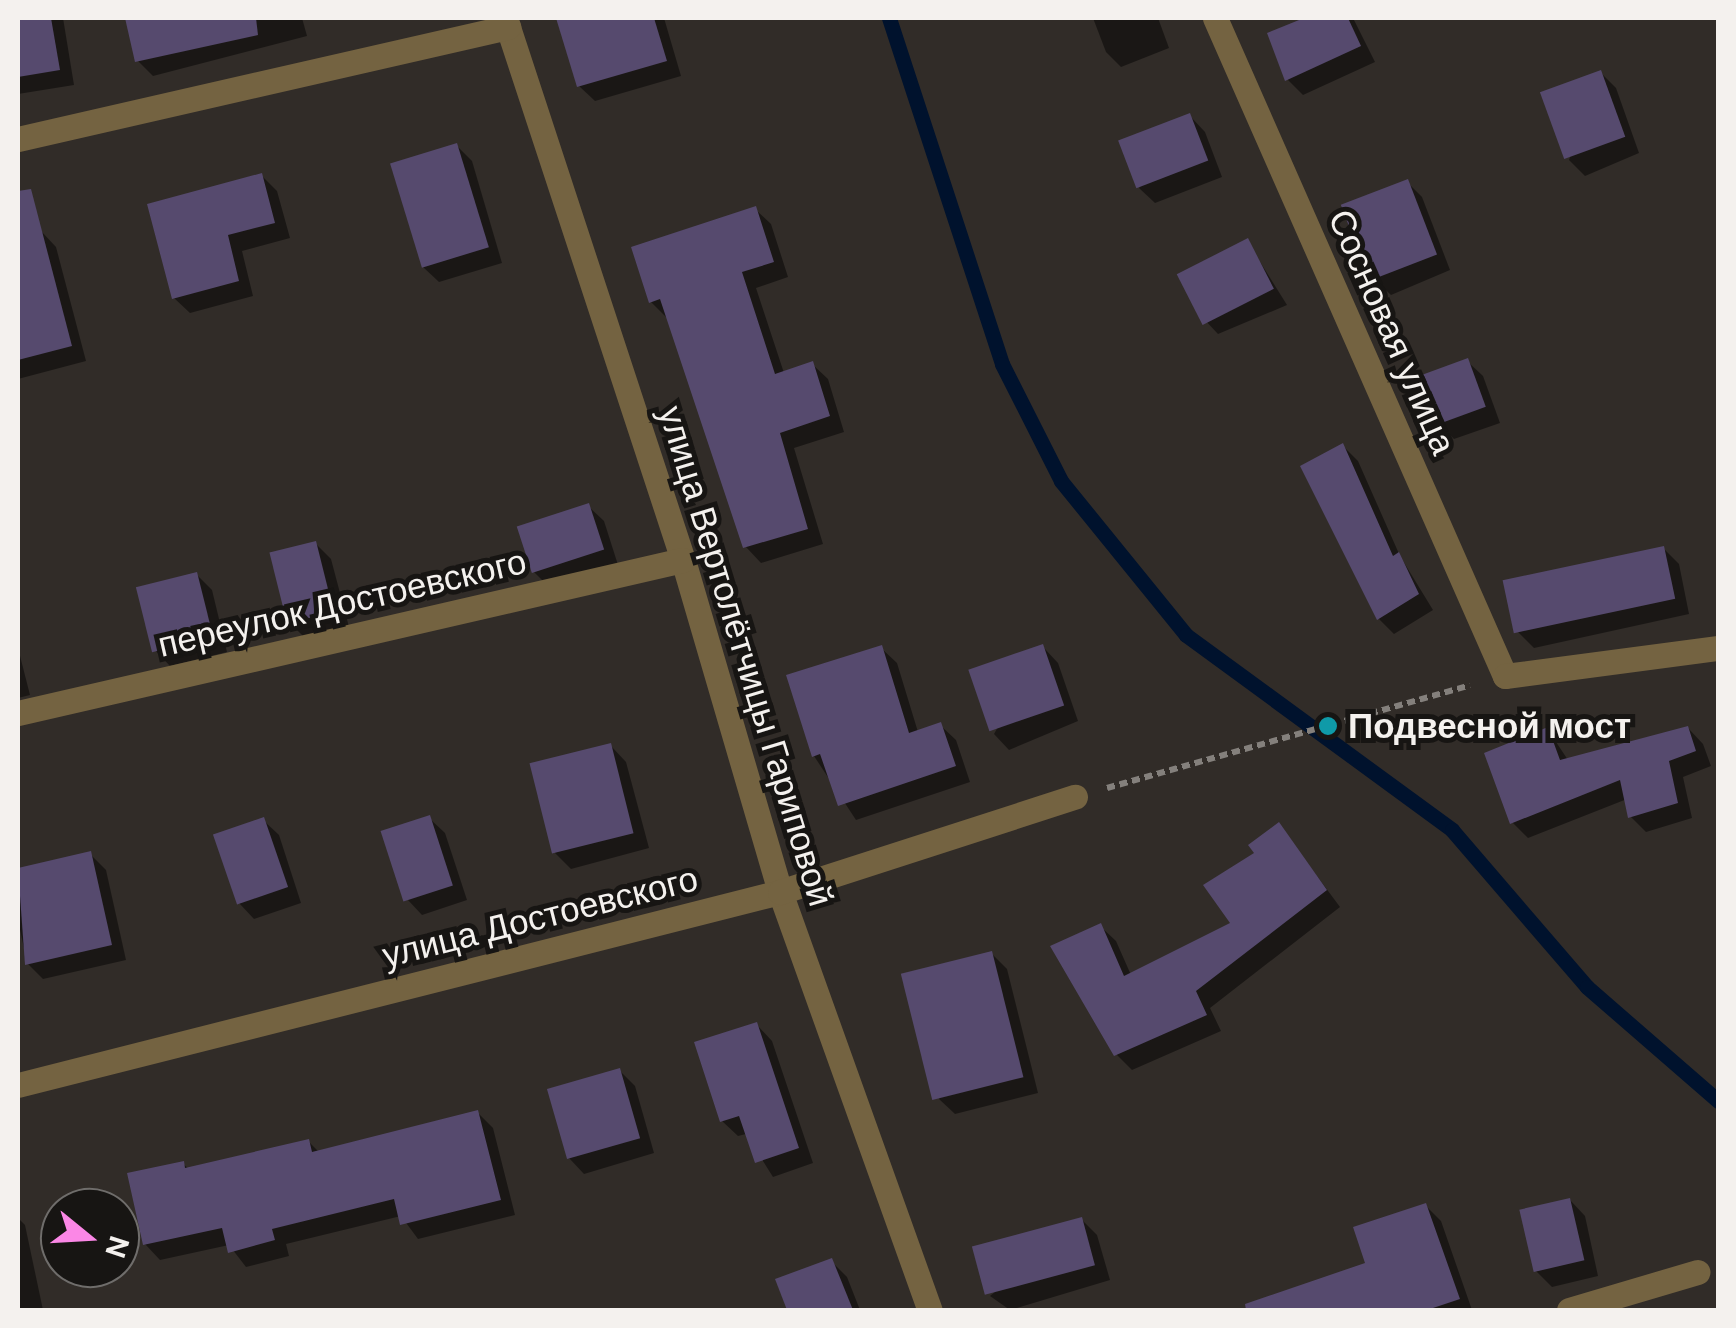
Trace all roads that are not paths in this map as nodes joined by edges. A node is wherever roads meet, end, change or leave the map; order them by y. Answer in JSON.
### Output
{"nodes":[{"id":1,"x":1214,"y":18,"type":"edge"},
{"id":2,"x":507,"y":22,"type":"edge"},
{"id":3,"x":18,"y":139,"type":"edge"},
{"id":4,"x":683,"y":560,"type":"junction"},
{"id":5,"x":1718,"y":648,"type":"edge"},
{"id":6,"x":18,"y":713,"type":"edge"},
{"id":7,"x":1075,"y":798,"type":"road end"},
{"id":8,"x":780,"y":892,"type":"junction"},
{"id":9,"x":18,"y":1085,"type":"edge"},
{"id":10,"x":1697,"y":1272,"type":"dead end"},
{"id":11,"x":930,"y":1310,"type":"edge"},
{"id":12,"x":1569,"y":1310,"type":"edge"}],
"edges":[{"from":1,"to":5,"type":"street","name":"Сосновая улица"},
{"from":2,"to":3,"type":"street"},
{"from":2,"to":4,"type":"street","name":"улица Вертолётчицы Гариповой"},
{"from":4,"to":6,"type":"street","name":"переулок Достоевского"},
{"from":4,"to":8,"type":"street","name":"улица Вертолётчицы Гариповой"},
{"from":7,"to":8,"type":"street","name":"улица Достоевского"},
{"from":8,"to":9,"type":"street","name":"улица Достоевского"},
{"from":8,"to":11,"type":"street","name":"улица Вертолётчицы Гариповой"},
{"from":10,"to":12,"type":"street"}]}
